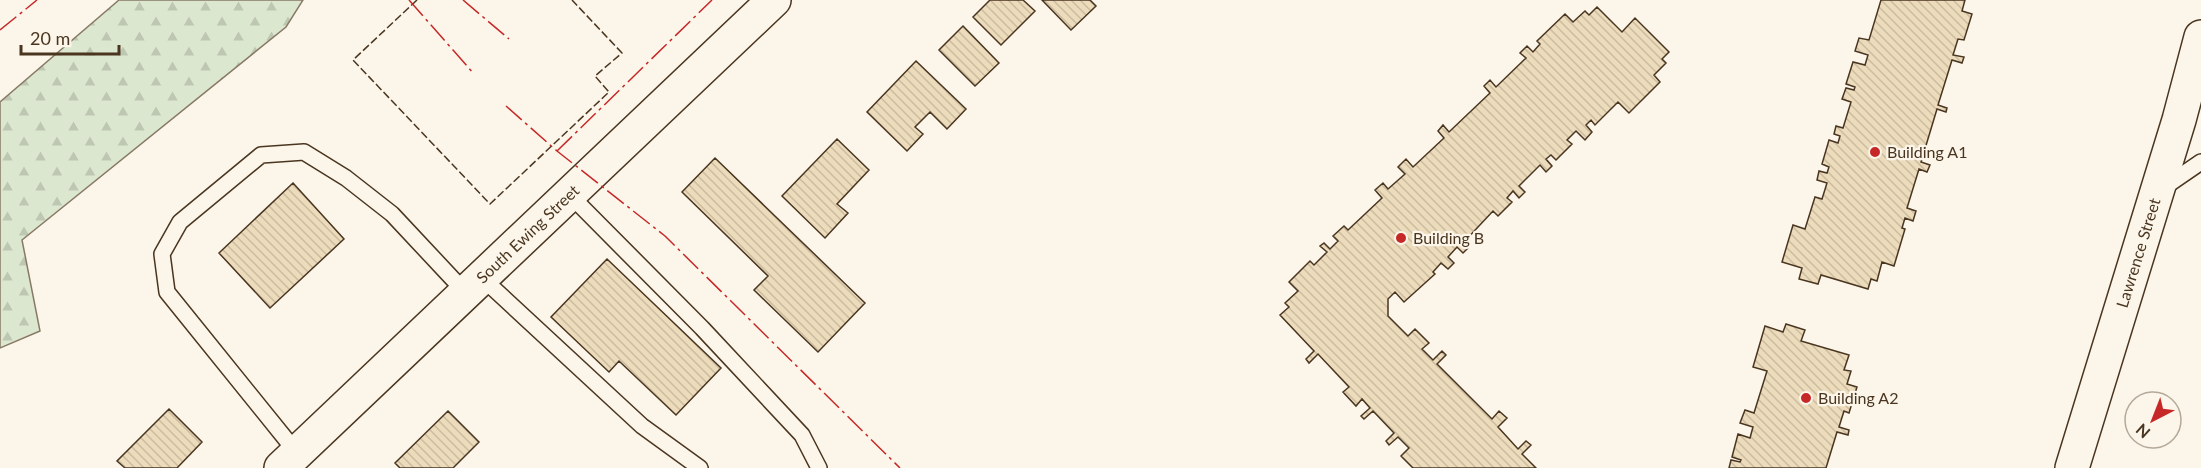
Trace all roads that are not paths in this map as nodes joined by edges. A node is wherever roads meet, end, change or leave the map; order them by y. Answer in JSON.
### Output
{"nodes":[{"id":1,"x":774,"y":0,"type":"edge"},
{"id":2,"x":2201,"y":37,"type":"edge"},
{"id":3,"x":2201,"y":162,"type":"edge"},
{"id":4,"x":2158,"y":192,"type":"junction"},
{"id":5,"x":569,"y":194,"type":"junction"},
{"id":6,"x":473,"y":285,"type":"junction"},
{"id":7,"x":289,"y":460,"type":"edge"},
{"id":8,"x":700,"y":468,"type":"edge"},
{"id":9,"x":819,"y":468,"type":"edge"},
{"id":10,"x":2072,"y":468,"type":"edge"}],
"edges":[{"from":1,"to":5,"type":"street","name":"South Ewing Street"},
{"from":2,"to":4,"type":"street","name":"Lawrence Street"},
{"from":3,"to":4,"type":"lane"},
{"from":4,"to":10,"type":"street","name":"Lawrence Street"},
{"from":5,"to":6,"type":"street","name":"South Ewing Street"},
{"from":5,"to":9,"type":"lane"},
{"from":6,"to":7,"type":"street","name":"South Ewing Street"},
{"from":6,"to":7,"type":"lane"},
{"from":6,"to":8,"type":"lane"}]}
